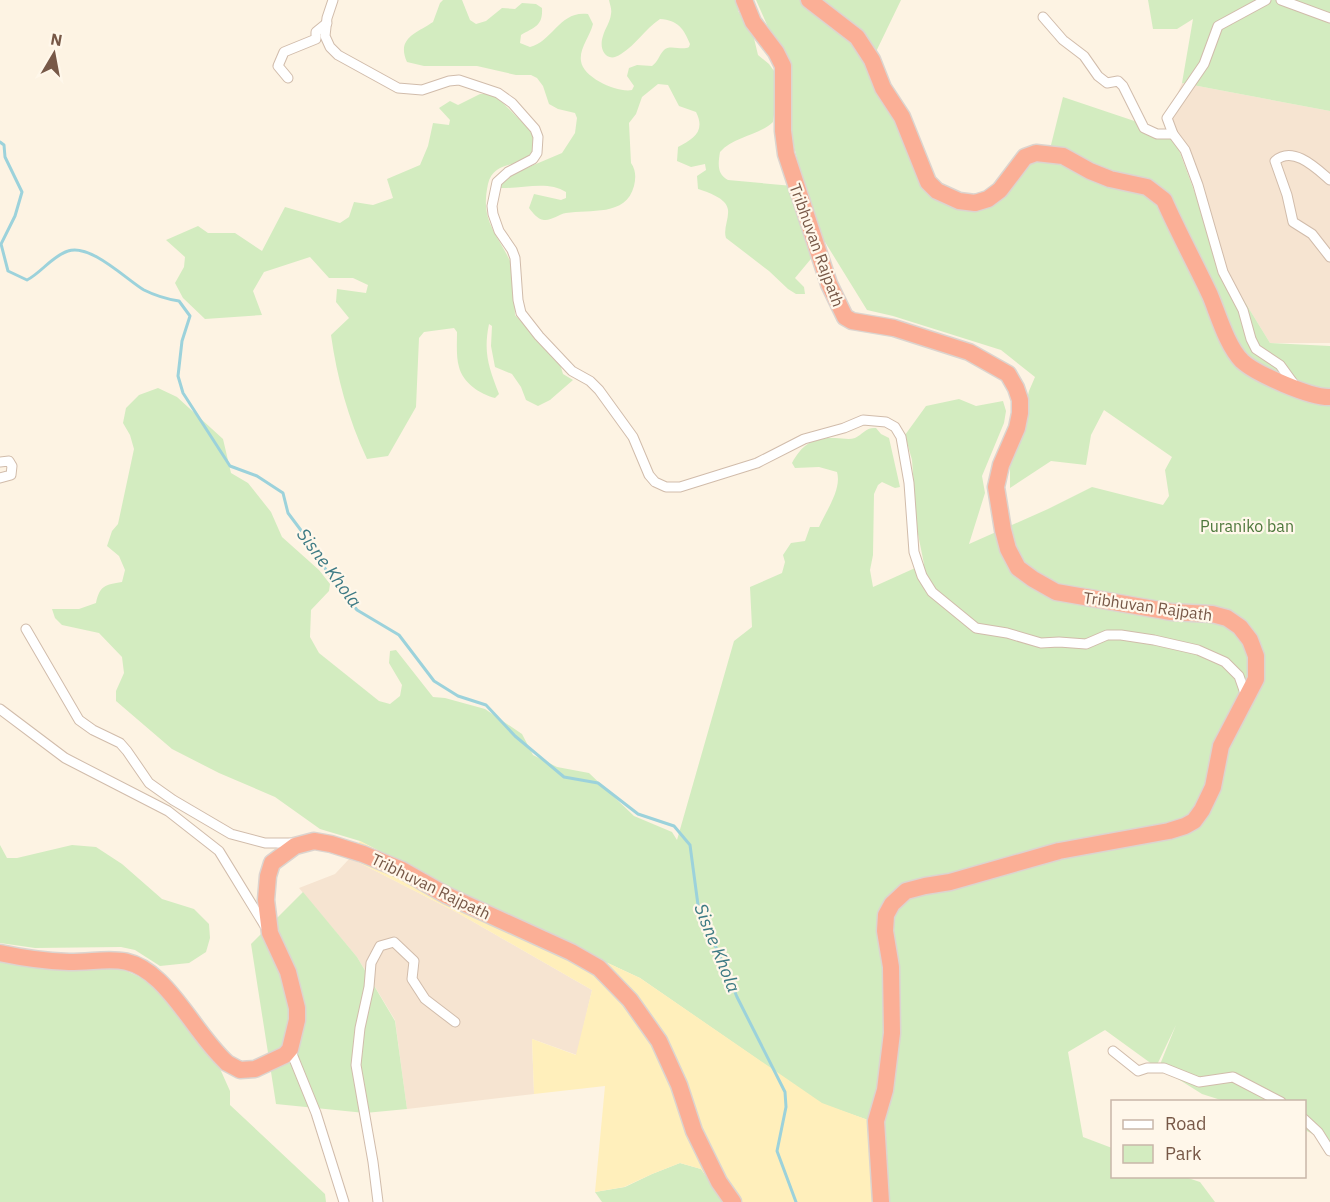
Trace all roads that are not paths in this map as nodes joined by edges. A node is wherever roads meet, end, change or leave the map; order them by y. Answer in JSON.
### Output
{"nodes":[{"id":1,"x":333,"y":0,"type":"edge"},
{"id":2,"x":744,"y":0,"type":"edge"},
{"id":3,"x":809,"y":0,"type":"edge"},
{"id":4,"x":1266,"y":0,"type":"edge"},
{"id":5,"x":1281,"y":0,"type":"edge"},
{"id":6,"x":1043,"y":17,"type":"dead end"},
{"id":7,"x":1330,"y":18,"type":"edge"},
{"id":8,"x":327,"y":23,"type":"junction"},
{"id":9,"x":288,"y":78,"type":"dead end"},
{"id":10,"x":1173,"y":134,"type":"junction"},
{"id":11,"x":1330,"y":180,"type":"edge"},
{"id":12,"x":1330,"y":257,"type":"edge"},
{"id":13,"x":1297,"y":389,"type":"junction"},
{"id":14,"x":1330,"y":397,"type":"edge"},
{"id":15,"x":0,"y":462,"type":"edge"},
{"id":16,"x":0,"y":478,"type":"edge"},
{"id":17,"x":26,"y":629,"type":"dead end"},
{"id":18,"x":1246,"y":696,"type":"junction"},
{"id":19,"x":0,"y":709,"type":"edge"},
{"id":20,"x":173,"y":801,"type":"junction"},
{"id":21,"x":168,"y":811,"type":"junction"},
{"id":22,"x":305,"y":842,"type":"junction"},
{"id":23,"x":270,"y":933,"type":"junction"},
{"id":24,"x":0,"y":953,"type":"edge"},
{"id":25,"x":455,"y":1022,"type":"dead end"},
{"id":26,"x":290,"y":1049,"type":"junction"},
{"id":27,"x":1113,"y":1051,"type":"dead end"},
{"id":28,"x":1279,"y":1100,"type":"edge"},
{"id":29,"x":1306,"y":1120,"type":"edge"},
{"id":30,"x":1330,"y":1151,"type":"edge"},
{"id":31,"x":345,"y":1202,"type":"edge"},
{"id":32,"x":378,"y":1202,"type":"edge"},
{"id":33,"x":733,"y":1202,"type":"edge"},
{"id":34,"x":881,"y":1202,"type":"edge"}],
"edges":[{"from":1,"to":8,"type":"street"},
{"from":2,"to":18,"type":"highway","name":"Tribhuvan Rajpath"},
{"from":3,"to":13,"type":"highway"},
{"from":4,"to":10,"type":"street"},
{"from":5,"to":7,"type":"street"},
{"from":6,"to":10,"type":"street"},
{"from":8,"to":9,"type":"street"},
{"from":8,"to":18,"type":"street"},
{"from":10,"to":13,"type":"street"},
{"from":11,"to":12,"type":"street"},
{"from":13,"to":14,"type":"highway"},
{"from":15,"to":16,"type":"street"},
{"from":17,"to":20,"type":"street"},
{"from":18,"to":34,"type":"highway","name":"Tribhuvan Rajpath"},
{"from":19,"to":21,"type":"street"},
{"from":20,"to":21,"type":"street"},
{"from":20,"to":22,"type":"street"},
{"from":21,"to":23,"type":"street"},
{"from":22,"to":23,"type":"highway"},
{"from":22,"to":33,"type":"highway","name":"Tribhuvan Rajpath"},
{"from":23,"to":26,"type":"highway"},
{"from":24,"to":26,"type":"highway"},
{"from":25,"to":32,"type":"street"},
{"from":26,"to":31,"type":"street"},
{"from":27,"to":28,"type":"street"},
{"from":29,"to":30,"type":"street"}]}
